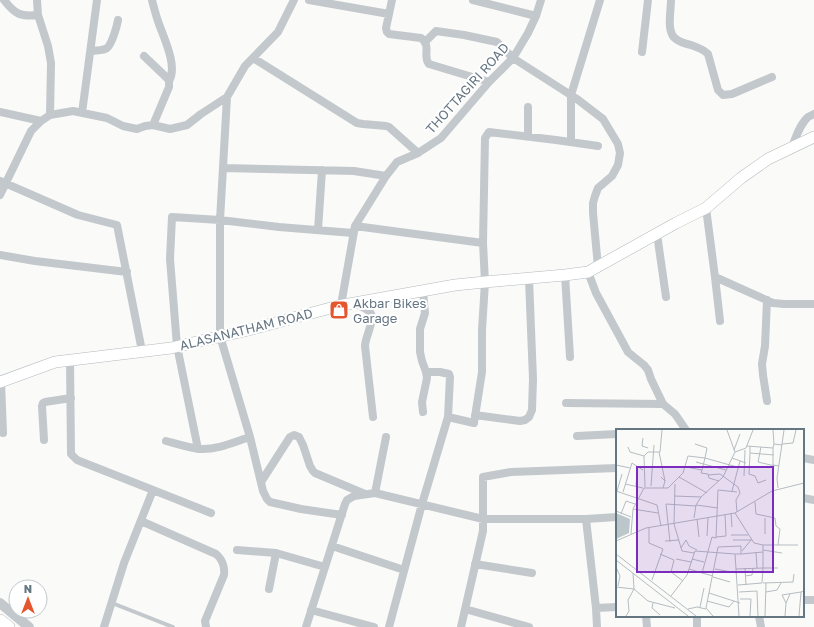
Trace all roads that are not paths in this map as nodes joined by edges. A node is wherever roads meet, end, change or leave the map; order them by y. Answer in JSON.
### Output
{"nodes":[{"id":1,"x":4,"y":0,"type":"edge"},
{"id":2,"x":37,"y":0,"type":"edge"},
{"id":3,"x":97,"y":0,"type":"edge"},
{"id":4,"x":152,"y":0,"type":"edge"},
{"id":5,"x":294,"y":0,"type":"edge"},
{"id":6,"x":309,"y":0,"type":"edge"},
{"id":7,"x":392,"y":0,"type":"edge"},
{"id":8,"x":473,"y":0,"type":"edge"},
{"id":9,"x":541,"y":0,"type":"edge"},
{"id":10,"x":600,"y":0,"type":"edge"},
{"id":11,"x":648,"y":0,"type":"edge"},
{"id":12,"x":671,"y":0,"type":"edge"},
{"id":13,"x":389,"y":14,"type":"junction"},
{"id":14,"x":38,"y":15,"type":"junction"},
{"id":15,"x":536,"y":16,"type":"junction"},
{"id":16,"x":118,"y":20,"type":"dead end"},
{"id":17,"x":425,"y":42,"type":"junction"},
{"id":18,"x":90,"y":51,"type":"junction"},
{"id":19,"x":642,"y":52,"type":"dead end"},
{"id":20,"x":144,"y":56,"type":"dead end"},
{"id":21,"x":252,"y":58,"type":"junction"},
{"id":22,"x":513,"y":58,"type":"junction"},
{"id":23,"x":772,"y":77,"type":"dead end"},
{"id":24,"x":169,"y":81,"type":"junction"},
{"id":25,"x":489,"y":82,"type":"junction"},
{"id":26,"x":571,"y":95,"type":"junction"},
{"id":27,"x":227,"y":97,"type":"junction"},
{"id":28,"x":528,"y":107,"type":"dead end"},
{"id":29,"x":0,"y":112,"type":"edge"},
{"id":30,"x":82,"y":113,"type":"junction"},
{"id":31,"x":814,"y":114,"type":"edge"},
{"id":32,"x":50,"y":115,"type":"junction"},
{"id":33,"x":41,"y":121,"type":"junction"},
{"id":34,"x":153,"y":125,"type":"junction"},
{"id":35,"x":528,"y":136,"type":"junction"},
{"id":36,"x":814,"y":137,"type":"edge"},
{"id":37,"x":571,"y":142,"type":"junction"},
{"id":38,"x":598,"y":146,"type":"dead end"},
{"id":39,"x":792,"y":147,"type":"junction"},
{"id":40,"x":418,"y":153,"type":"junction"},
{"id":41,"x":223,"y":168,"type":"junction"},
{"id":42,"x":322,"y":170,"type":"junction"},
{"id":43,"x":386,"y":176,"type":"junction"},
{"id":44,"x":3,"y":182,"type":"edge"},
{"id":45,"x":0,"y":195,"type":"edge"},
{"id":46,"x":706,"y":208,"type":"junction"},
{"id":47,"x":220,"y":220,"type":"junction"},
{"id":48,"x":318,"y":230,"type":"junction"},
{"id":49,"x":354,"y":230,"type":"junction"},
{"id":50,"x":657,"y":234,"type":"junction"},
{"id":51,"x":484,"y":243,"type":"junction"},
{"id":52,"x":0,"y":255,"type":"edge"},
{"id":53,"x":593,"y":269,"type":"junction"},
{"id":54,"x":126,"y":272,"type":"junction"},
{"id":55,"x":565,"y":276,"type":"junction"},
{"id":56,"x":714,"y":278,"type":"junction"},
{"id":57,"x":529,"y":279,"type":"junction"},
{"id":58,"x":485,"y":282,"type":"junction"},
{"id":59,"x":423,"y":291,"type":"junction"},
{"id":60,"x":666,"y":297,"type":"dead end"},
{"id":61,"x":767,"y":300,"type":"junction"},
{"id":62,"x":360,"y":302,"type":"junction"},
{"id":63,"x":814,"y":304,"type":"edge"},
{"id":64,"x":341,"y":305,"type":"junction"},
{"id":65,"x":720,"y":321,"type":"dead end"},
{"id":66,"x":220,"y":336,"type":"junction"},
{"id":67,"x":177,"y":346,"type":"junction"},
{"id":68,"x":142,"y":351,"type":"junction"},
{"id":69,"x":570,"y":357,"type":"dead end"},
{"id":70,"x":70,"y":360,"type":"junction"},
{"id":71,"x":426,"y":372,"type":"junction"},
{"id":72,"x":1,"y":382,"type":"edge"},
{"id":73,"x":71,"y":398,"type":"junction"},
{"id":74,"x":767,"y":401,"type":"dead end"},
{"id":75,"x":566,"y":403,"type":"dead end"},
{"id":76,"x":663,"y":404,"type":"junction"},
{"id":77,"x":423,"y":412,"type":"dead end"},
{"id":78,"x":475,"y":415,"type":"junction"},
{"id":79,"x":373,"y":417,"type":"dead end"},
{"id":80,"x":448,"y":418,"type":"junction"},
{"id":81,"x":685,"y":429,"type":"edge"},
{"id":82,"x":3,"y":433,"type":"dead end"},
{"id":83,"x":616,"y":434,"type":"edge"},
{"id":84,"x":386,"y":436,"type":"dead end"},
{"id":85,"x":577,"y":436,"type":"dead end"},
{"id":86,"x":250,"y":437,"type":"junction"},
{"id":87,"x":44,"y":440,"type":"dead end"},
{"id":88,"x":166,"y":441,"type":"dead end"},
{"id":89,"x":198,"y":449,"type":"junction"},
{"id":90,"x":804,"y":458,"type":"edge"},
{"id":91,"x":814,"y":460,"type":"edge"},
{"id":92,"x":616,"y":468,"type":"edge"},
{"id":93,"x":261,"y":482,"type":"junction"},
{"id":94,"x":153,"y":490,"type":"junction"},
{"id":95,"x":375,"y":493,"type":"junction"},
{"id":96,"x":365,"y":494,"type":"junction"},
{"id":97,"x":804,"y":498,"type":"edge"},
{"id":98,"x":814,"y":500,"type":"edge"},
{"id":99,"x":422,"y":504,"type":"junction"},
{"id":100,"x":211,"y":513,"type":"dead end"},
{"id":101,"x":342,"y":515,"type":"junction"},
{"id":102,"x":616,"y":517,"type":"edge"},
{"id":103,"x":483,"y":519,"type":"junction"},
{"id":104,"x":586,"y":519,"type":"junction"},
{"id":105,"x":141,"y":521,"type":"junction"},
{"id":106,"x":332,"y":546,"type":"junction"},
{"id":107,"x":236,"y":550,"type":"dead end"},
{"id":108,"x":276,"y":553,"type":"junction"},
{"id":109,"x":475,"y":564,"type":"junction"},
{"id":110,"x":325,"y":567,"type":"junction"},
{"id":111,"x":404,"y":570,"type":"junction"},
{"id":112,"x":532,"y":573,"type":"dead end"},
{"id":113,"x":269,"y":588,"type":"dead end"},
{"id":114,"x":112,"y":602,"type":"junction"},
{"id":115,"x":0,"y":603,"type":"edge"},
{"id":116,"x":616,"y":607,"type":"edge"},
{"id":117,"x":596,"y":608,"type":"junction"},
{"id":118,"x":465,"y":609,"type":"junction"},
{"id":119,"x":311,"y":610,"type":"junction"},
{"id":120,"x":646,"y":617,"type":"edge"},
{"id":121,"x":759,"y":617,"type":"edge"},
{"id":122,"x":0,"y":621,"type":"edge"},
{"id":123,"x":8,"y":627,"type":"edge"},
{"id":124,"x":29,"y":627,"type":"edge"},
{"id":125,"x":104,"y":627,"type":"edge"},
{"id":126,"x":173,"y":627,"type":"edge"},
{"id":127,"x":206,"y":627,"type":"edge"},
{"id":128,"x":306,"y":627,"type":"edge"},
{"id":129,"x":374,"y":627,"type":"edge"},
{"id":130,"x":389,"y":627,"type":"edge"},
{"id":131,"x":461,"y":627,"type":"edge"},
{"id":132,"x":529,"y":627,"type":"edge"},
{"id":133,"x":598,"y":627,"type":"edge"},
{"id":134,"x":647,"y":627,"type":"edge"},
{"id":135,"x":761,"y":627,"type":"edge"}],
"edges":[{"from":1,"to":14,"type":"street"},
{"from":2,"to":14,"type":"street"},
{"from":3,"to":18,"type":"street"},
{"from":4,"to":24,"type":"street"},
{"from":5,"to":21,"type":"street"},
{"from":6,"to":13,"type":"street"},
{"from":7,"to":13,"type":"street"},
{"from":8,"to":15,"type":"street"},
{"from":9,"to":15,"type":"street","name":"THOTTAGIRI ROAD"},
{"from":10,"to":26,"type":"street"},
{"from":11,"to":19,"type":"street"},
{"from":12,"to":23,"type":"street"},
{"from":13,"to":17,"type":"street"},
{"from":14,"to":32,"type":"street"},
{"from":15,"to":22,"type":"street","name":"THOTTAGIRI ROAD"},
{"from":16,"to":18,"type":"street"},
{"from":17,"to":22,"type":"street"},
{"from":17,"to":25,"type":"street"},
{"from":18,"to":30,"type":"street"},
{"from":20,"to":24,"type":"street"},
{"from":21,"to":27,"type":"street"},
{"from":21,"to":40,"type":"street"},
{"from":22,"to":25,"type":"street","name":"THOTTAGIRI ROAD"},
{"from":22,"to":26,"type":"street"},
{"from":24,"to":34,"type":"street"},
{"from":25,"to":40,"type":"street","name":"THOTTAGIRI ROAD"},
{"from":26,"to":37,"type":"street"},
{"from":26,"to":53,"type":"street"},
{"from":27,"to":34,"type":"street"},
{"from":27,"to":41,"type":"street"},
{"from":28,"to":35,"type":"street"},
{"from":29,"to":33,"type":"street"},
{"from":30,"to":32,"type":"street"},
{"from":30,"to":34,"type":"street"},
{"from":31,"to":39,"type":"street"},
{"from":32,"to":33,"type":"street"},
{"from":33,"to":44,"type":"street"},
{"from":35,"to":37,"type":"street"},
{"from":35,"to":51,"type":"street"},
{"from":36,"to":39,"type":"main road","name":"ALASANATHAM ROAD"},
{"from":37,"to":38,"type":"street"},
{"from":39,"to":46,"type":"main road","name":"ALASANATHAM ROAD"},
{"from":40,"to":43,"type":"street","name":"THOTTAGIRI ROAD"},
{"from":41,"to":42,"type":"street"},
{"from":41,"to":47,"type":"street"},
{"from":42,"to":43,"type":"street"},
{"from":42,"to":48,"type":"street"},
{"from":43,"to":49,"type":"street","name":"THOTTAGIRI ROAD"},
{"from":44,"to":45,"type":"street"},
{"from":44,"to":54,"type":"street"},
{"from":46,"to":50,"type":"main road","name":"ALASANATHAM ROAD"},
{"from":46,"to":56,"type":"street"},
{"from":47,"to":48,"type":"street"},
{"from":47,"to":66,"type":"street"},
{"from":47,"to":67,"type":"street"},
{"from":48,"to":49,"type":"street"},
{"from":49,"to":51,"type":"street"},
{"from":49,"to":64,"type":"street","name":"THOTTAGIRI ROAD"},
{"from":50,"to":53,"type":"main road","name":"ALASANATHAM ROAD"},
{"from":50,"to":60,"type":"street"},
{"from":51,"to":58,"type":"street"},
{"from":52,"to":54,"type":"street"},
{"from":53,"to":55,"type":"main road","name":"ALASANATHAM ROAD"},
{"from":53,"to":76,"type":"street"},
{"from":54,"to":68,"type":"street"},
{"from":55,"to":57,"type":"main road","name":"ALASANATHAM ROAD"},
{"from":55,"to":69,"type":"street"},
{"from":56,"to":61,"type":"street"},
{"from":56,"to":65,"type":"street"},
{"from":57,"to":58,"type":"main road","name":"ALASANATHAM ROAD"},
{"from":57,"to":78,"type":"street"},
{"from":58,"to":59,"type":"main road","name":"ALASANATHAM ROAD"},
{"from":58,"to":78,"type":"street"},
{"from":59,"to":62,"type":"main road","name":"ALASANATHAM ROAD"},
{"from":59,"to":71,"type":"street"},
{"from":61,"to":63,"type":"street"},
{"from":61,"to":74,"type":"street"},
{"from":62,"to":64,"type":"main road","name":"ALASANATHAM ROAD"},
{"from":62,"to":79,"type":"street"},
{"from":64,"to":66,"type":"main road","name":"ALASANATHAM ROAD"},
{"from":66,"to":67,"type":"main road","name":"ALASANATHAM ROAD"},
{"from":66,"to":86,"type":"street"},
{"from":67,"to":68,"type":"main road","name":"ALASANATHAM ROAD"},
{"from":67,"to":89,"type":"street"},
{"from":68,"to":70,"type":"main road","name":"ALASANATHAM ROAD"},
{"from":70,"to":72,"type":"main road","name":"ALASANATHAM ROAD"},
{"from":70,"to":73,"type":"street"},
{"from":71,"to":77,"type":"street"},
{"from":71,"to":80,"type":"street"},
{"from":72,"to":82,"type":"street"},
{"from":73,"to":87,"type":"street"},
{"from":73,"to":94,"type":"street"},
{"from":75,"to":76,"type":"street"},
{"from":76,"to":81,"type":"street"},
{"from":78,"to":80,"type":"street"},
{"from":80,"to":99,"type":"street"},
{"from":83,"to":85,"type":"street"},
{"from":84,"to":95,"type":"street"},
{"from":86,"to":89,"type":"street"},
{"from":86,"to":93,"type":"street"},
{"from":88,"to":89,"type":"street"},
{"from":90,"to":91,"type":"street"},
{"from":92,"to":103,"type":"street"},
{"from":93,"to":96,"type":"street"},
{"from":93,"to":101,"type":"street"},
{"from":94,"to":100,"type":"street"},
{"from":94,"to":105,"type":"street"},
{"from":95,"to":96,"type":"street"},
{"from":95,"to":99,"type":"street"},
{"from":96,"to":101,"type":"street"},
{"from":97,"to":98,"type":"street"},
{"from":99,"to":103,"type":"street"},
{"from":99,"to":111,"type":"street"},
{"from":101,"to":106,"type":"street"},
{"from":102,"to":104,"type":"street"},
{"from":103,"to":104,"type":"street"},
{"from":103,"to":109,"type":"street"},
{"from":104,"to":117,"type":"street"},
{"from":105,"to":114,"type":"street"},
{"from":105,"to":127,"type":"street"},
{"from":106,"to":110,"type":"street"},
{"from":106,"to":111,"type":"street"},
{"from":107,"to":108,"type":"street"},
{"from":108,"to":110,"type":"street"},
{"from":108,"to":113,"type":"street"},
{"from":109,"to":112,"type":"street"},
{"from":109,"to":118,"type":"street"},
{"from":110,"to":119,"type":"street"},
{"from":111,"to":130,"type":"street"},
{"from":114,"to":125,"type":"street"},
{"from":114,"to":126,"type":"lane"},
{"from":115,"to":124,"type":"street"},
{"from":116,"to":117,"type":"street"},
{"from":117,"to":133,"type":"street"},
{"from":118,"to":131,"type":"street"},
{"from":118,"to":132,"type":"street"},
{"from":119,"to":128,"type":"street"},
{"from":119,"to":129,"type":"street"},
{"from":120,"to":134,"type":"street"},
{"from":121,"to":135,"type":"street"},
{"from":122,"to":123,"type":"highway"}]}
